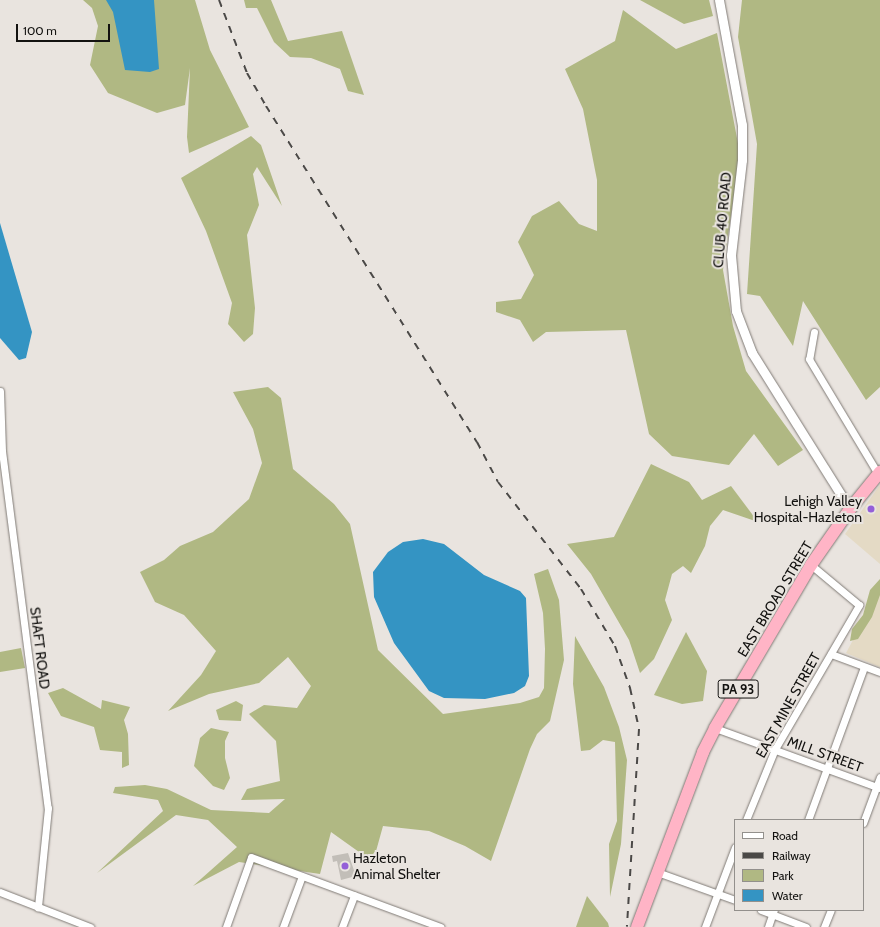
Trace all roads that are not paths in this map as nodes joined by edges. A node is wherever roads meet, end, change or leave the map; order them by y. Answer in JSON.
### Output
{"nodes":[{"id":1,"x":719,"y":0,"type":"edge"},
{"id":2,"x":814,"y":332,"type":"dead end"},
{"id":3,"x":0,"y":391,"type":"edge"},
{"id":4,"x":879,"y":473,"type":"edge"},
{"id":5,"x":850,"y":509,"type":"junction"},
{"id":6,"x":811,"y":565,"type":"junction"},
{"id":7,"x":831,"y":654,"type":"junction"},
{"id":8,"x":864,"y":667,"type":"junction"},
{"id":9,"x":880,"y":672,"type":"edge"},
{"id":10,"x":715,"y":728,"type":"junction"},
{"id":11,"x":775,"y":749,"type":"junction"},
{"id":12,"x":827,"y":768,"type":"junction"},
{"id":13,"x":880,"y":776,"type":"edge"},
{"id":14,"x":878,"y":788,"type":"edge"},
{"id":15,"x":746,"y":819,"type":"edge"},
{"id":16,"x":808,"y":819,"type":"edge"},
{"id":17,"x":864,"y":820,"type":"edge"},
{"id":18,"x":734,"y":849,"type":"edge"},
{"id":19,"x":658,"y":872,"type":"junction"},
{"id":20,"x":302,"y":876,"type":"junction"},
{"id":21,"x":0,"y":892,"type":"edge"},
{"id":22,"x":716,"y":893,"type":"junction"},
{"id":23,"x":354,"y":895,"type":"junction"},
{"id":24,"x":734,"y":900,"type":"edge"},
{"id":25,"x":38,"y":907,"type":"junction"},
{"id":26,"x":831,"y":911,"type":"edge"},
{"id":27,"x":774,"y":912,"type":"edge"},
{"id":28,"x":90,"y":927,"type":"edge"},
{"id":29,"x":226,"y":927,"type":"edge"},
{"id":30,"x":283,"y":927,"type":"edge"},
{"id":31,"x":342,"y":927,"type":"edge"},
{"id":32,"x":440,"y":927,"type":"edge"},
{"id":33,"x":637,"y":927,"type":"edge"},
{"id":34,"x":705,"y":927,"type":"edge"},
{"id":35,"x":768,"y":927,"type":"edge"},
{"id":36,"x":806,"y":927,"type":"edge"},
{"id":37,"x":824,"y":927,"type":"edge"}],
"edges":[{"from":1,"to":5,"type":"street","name":"CLUB 40 ROAD"},
{"from":2,"to":4,"type":"street"},
{"from":3,"to":25,"type":"street","name":"SHAFT ROAD"},
{"from":4,"to":5,"type":"highway","name":"EAST BROAD STREET","number":"PA 93"},
{"from":5,"to":6,"type":"highway","name":"EAST BROAD STREET","number":"PA 93"},
{"from":6,"to":7,"type":"street","name":"EAST MINE STREET"},
{"from":6,"to":10,"type":"highway","name":"EAST BROAD STREET","number":"PA 93"},
{"from":7,"to":8,"type":"street"},
{"from":7,"to":11,"type":"street","name":"EAST MINE STREET"},
{"from":8,"to":9,"type":"street"},
{"from":8,"to":12,"type":"street"},
{"from":10,"to":11,"type":"street","name":"MILL STREET"},
{"from":10,"to":19,"type":"highway","name":"EAST BROAD STREET","number":"PA 93"},
{"from":11,"to":12,"type":"street","name":"MILL STREET"},
{"from":11,"to":15,"type":"street","name":"EAST MINE STREET"},
{"from":12,"to":14,"type":"street","name":"MILL STREET"},
{"from":12,"to":16,"type":"street"},
{"from":13,"to":14,"type":"street"},
{"from":14,"to":17,"type":"street"},
{"from":18,"to":22,"type":"street"},
{"from":19,"to":22,"type":"street"},
{"from":19,"to":33,"type":"highway","name":"EAST BROAD STREET","number":"PA 93"},
{"from":20,"to":23,"type":"street"},
{"from":20,"to":29,"type":"street"},
{"from":20,"to":30,"type":"street"},
{"from":21,"to":25,"type":"street"},
{"from":22,"to":24,"type":"street"},
{"from":22,"to":34,"type":"street"},
{"from":23,"to":31,"type":"street"},
{"from":23,"to":32,"type":"street"},
{"from":25,"to":28,"type":"street"},
{"from":26,"to":37,"type":"street"},
{"from":27,"to":35,"type":"street"},
{"from":27,"to":36,"type":"street"}]}
